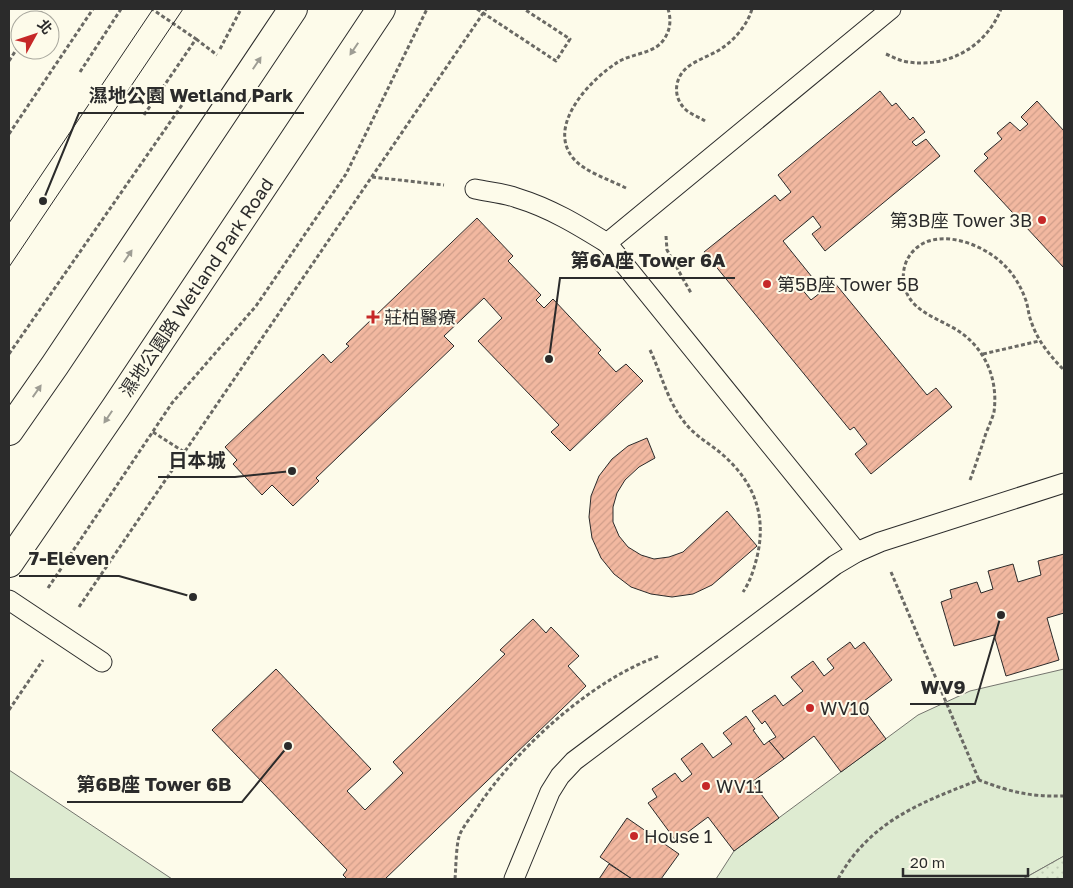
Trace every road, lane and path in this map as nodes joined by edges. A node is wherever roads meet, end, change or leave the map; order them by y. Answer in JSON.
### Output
{"nodes":[{"id":1,"x":93,"y":9,"type":"edge"},
{"id":2,"x":122,"y":9,"type":"edge"},
{"id":3,"x":152,"y":9,"type":"edge"},
{"id":4,"x":241,"y":9,"type":"edge"},
{"id":5,"x":292,"y":9,"type":"edge"},
{"id":6,"x":381,"y":9,"type":"edge"},
{"id":7,"x":427,"y":9,"type":"edge"},
{"id":8,"x":477,"y":9,"type":"edge"},
{"id":9,"x":486,"y":9,"type":"edge"},
{"id":10,"x":524,"y":9,"type":"edge"},
{"id":11,"x":668,"y":9,"type":"edge"},
{"id":12,"x":752,"y":9,"type":"edge"},
{"id":13,"x":892,"y":9,"type":"edge"},
{"id":14,"x":1001,"y":9,"type":"edge"},
{"id":15,"x":196,"y":40,"type":"junction"},
{"id":16,"x":885,"y":54,"type":"dead end"},
{"id":17,"x":217,"y":55,"type":"junction"},
{"id":18,"x":211,"y":63,"type":"dead end"},
{"id":19,"x":80,"y":72,"type":"dead end"},
{"id":20,"x":194,"y":87,"type":"dead end"},
{"id":21,"x":144,"y":115,"type":"dead end"},
{"id":22,"x":708,"y":122,"type":"dead end"},
{"id":23,"x":9,"y":134,"type":"edge"},
{"id":24,"x":372,"y":177,"type":"junction"},
{"id":25,"x":475,"y":189,"type":"joint"},
{"id":26,"x":628,"y":189,"type":"dead end"},
{"id":27,"x":668,"y":229,"type":"dead end"},
{"id":28,"x":607,"y":243,"type":"junction"},
{"id":29,"x":693,"y":296,"type":"dead end"},
{"id":30,"x":1040,"y":341,"type":"junction"},
{"id":31,"x":647,"y":343,"type":"dead end"},
{"id":32,"x":9,"y":354,"type":"edge"},
{"id":33,"x":983,"y":354,"type":"junction"},
{"id":34,"x":1064,"y":370,"type":"edge"},
{"id":35,"x":9,"y":431,"type":"edge"},
{"id":36,"x":153,"y":432,"type":"junction"},
{"id":37,"x":184,"y":452,"type":"junction"},
{"id":38,"x":979,"y":478,"type":"dead end"},
{"id":39,"x":1064,"y":483,"type":"edge"},
{"id":40,"x":856,"y":552,"type":"junction"},
{"id":41,"x":9,"y":564,"type":"edge"},
{"id":42,"x":898,"y":569,"type":"dead end"},
{"id":43,"x":891,"y":571,"type":"junction"},
{"id":44,"x":884,"y":574,"type":"dead end"},
{"id":45,"x":742,"y":594,"type":"dead end"},
{"id":46,"x":9,"y":600,"type":"edge"},
{"id":47,"x":30,"y":614,"type":"junction"},
{"id":48,"x":60,"y":634,"type":"junction"},
{"id":49,"x":663,"y":654,"type":"dead end"},
{"id":50,"x":102,"y":662,"type":"dead end"},
{"id":51,"x":9,"y":710,"type":"edge"},
{"id":52,"x":980,"y":780,"type":"junction"},
{"id":53,"x":1064,"y":796,"type":"edge"},
{"id":54,"x":455,"y":879,"type":"edge"},
{"id":55,"x":514,"y":879,"type":"edge"},
{"id":56,"x":838,"y":879,"type":"edge"}],
"edges":[{"from":1,"to":23,"type":"path"},
{"from":2,"to":19,"type":"path"},
{"from":3,"to":15,"type":"path"},
{"from":4,"to":17,"type":"path"},
{"from":35,"to":5,"type":"main road","one_way":true},
{"from":6,"to":41,"type":"main road","name":"濕地公園路 Wetland Park Road","one_way":true},
{"from":7,"to":36,"type":"path"},
{"from":8,"to":10,"type":"path","bridge":true},
{"from":9,"to":24,"type":"path"},
{"from":11,"to":26,"type":"path"},
{"from":12,"to":22,"type":"path"},
{"from":13,"to":28,"type":"lane"},
{"from":14,"to":16,"type":"path"},
{"from":15,"to":17,"type":"path"},
{"from":15,"to":21,"type":"path"},
{"from":17,"to":18,"type":"path"},
{"from":20,"to":32,"type":"path"},
{"from":24,"to":25,"type":"path"},
{"from":24,"to":37,"type":"path"},
{"from":25,"to":28,"type":"lane"},
{"from":27,"to":29,"type":"path"},
{"from":28,"to":40,"type":"lane"},
{"from":30,"to":33,"type":"path"},
{"from":30,"to":33,"type":"path"},
{"from":30,"to":34,"type":"path"},
{"from":31,"to":45,"type":"path"},
{"from":33,"to":38,"type":"path"},
{"from":36,"to":37,"type":"path"},
{"from":36,"to":47,"type":"path"},
{"from":37,"to":48,"type":"path"},
{"from":39,"to":40,"type":"lane"},
{"from":40,"to":55,"type":"lane"},
{"from":42,"to":43,"type":"path"},
{"from":43,"to":44,"type":"path"},
{"from":43,"to":52,"type":"path"},
{"from":46,"to":47,"type":"lane"},
{"from":47,"to":48,"type":"lane"},
{"from":48,"to":50,"type":"lane"},
{"from":48,"to":51,"type":"path"},
{"from":49,"to":54,"type":"path"},
{"from":52,"to":53,"type":"path"},
{"from":52,"to":56,"type":"path"}]}
